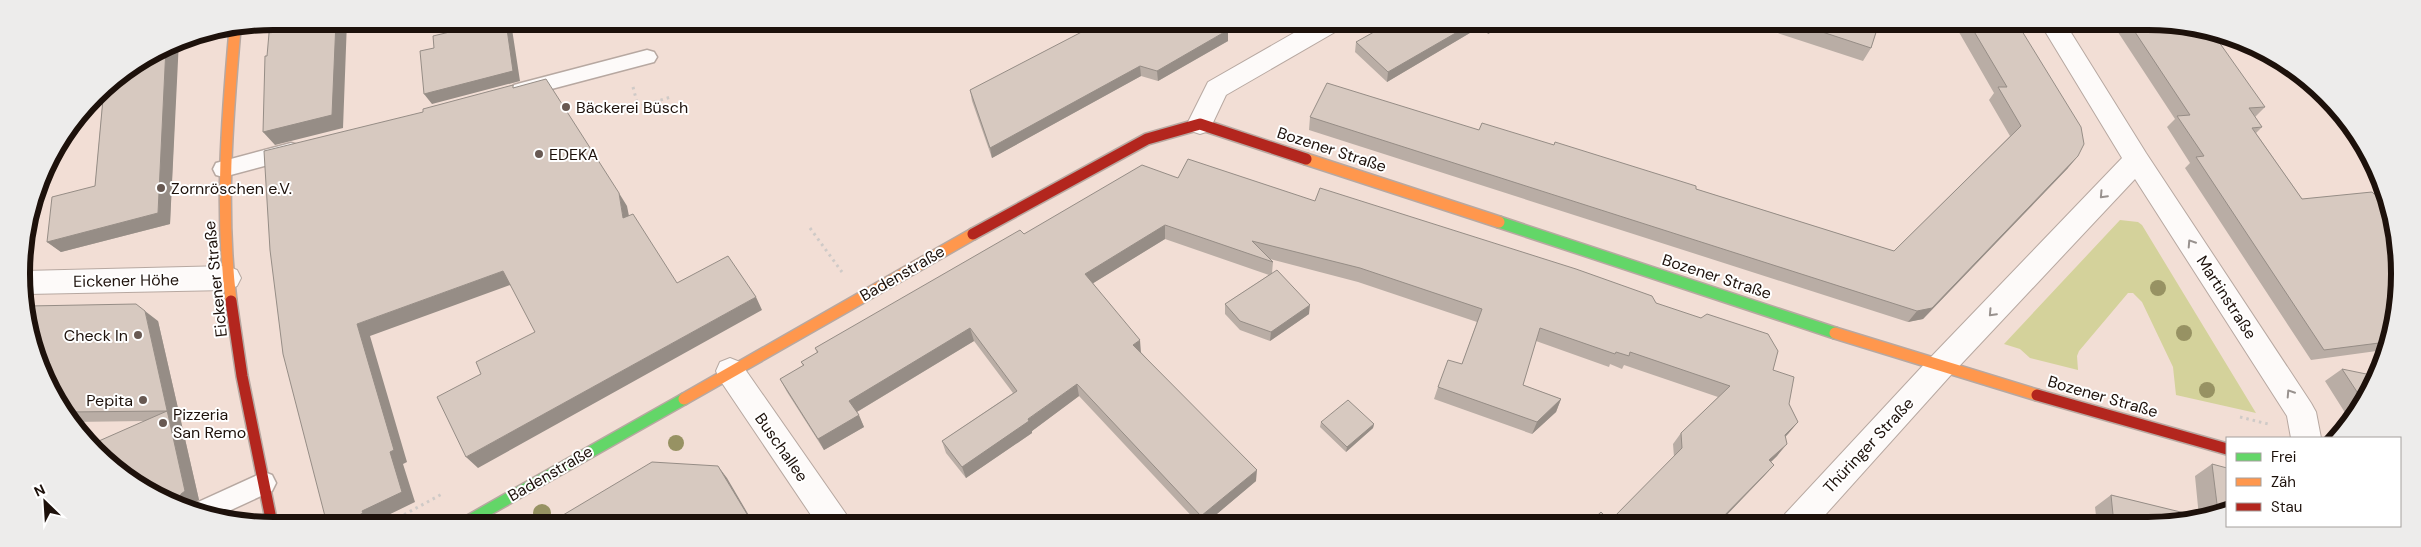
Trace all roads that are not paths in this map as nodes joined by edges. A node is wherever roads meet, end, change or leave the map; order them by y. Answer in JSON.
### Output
{"nodes":[{"id":1,"x":1304,"y":30,"type":"edge"},
{"id":2,"x":2056,"y":30,"type":"edge"},
{"id":3,"x":235,"y":33,"type":"edge"},
{"id":4,"x":647,"y":57,"type":"dead end"},
{"id":5,"x":501,"y":96,"type":"edge"},
{"id":6,"x":1200,"y":124,"type":"junction"},
{"id":7,"x":310,"y":146,"type":"edge"},
{"id":8,"x":2137,"y":160,"type":"junction"},
{"id":9,"x":223,"y":169,"type":"junction"},
{"id":10,"x":228,"y":278,"type":"junction"},
{"id":11,"x":31,"y":282,"type":"edge"},
{"id":12,"x":1940,"y":366,"type":"junction"},
{"id":13,"x":730,"y":371,"type":"junction"},
{"id":14,"x":2306,"y":436,"type":"edge"},
{"id":15,"x":2226,"y":448,"type":"edge"},
{"id":16,"x":264,"y":483,"type":"junction"},
{"id":17,"x":209,"y":509,"type":"edge"},
{"id":18,"x":271,"y":517,"type":"edge"},
{"id":19,"x":475,"y":517,"type":"edge"},
{"id":20,"x":830,"y":517,"type":"edge"},
{"id":21,"x":1802,"y":517,"type":"edge"}],
"edges":[{"from":1,"to":6,"type":"street"},
{"from":2,"to":8,"type":"street","name":"Martinstraße"},
{"from":3,"to":9,"type":"street","name":"Eickener Straße"},
{"from":4,"to":5,"type":"lane"},
{"from":6,"to":12,"type":"street","name":"Bozener Straße"},
{"from":6,"to":13,"type":"street","name":"Badenstraße"},
{"from":7,"to":9,"type":"lane"},
{"from":8,"to":12,"type":"street","one_way":true},
{"from":14,"to":8,"type":"street","name":"Martinstraße","one_way":true},
{"from":9,"to":10,"type":"street","name":"Eickener Straße"},
{"from":10,"to":11,"type":"street","name":"Eickener Höhe"},
{"from":10,"to":16,"type":"street","name":"Eickener Straße"},
{"from":12,"to":15,"type":"street","name":"Bozener Straße"},
{"from":12,"to":21,"type":"street","name":"Thüringer Straße"},
{"from":13,"to":19,"type":"street","name":"Badenstraße"},
{"from":13,"to":20,"type":"street","name":"Buschallee"},
{"from":16,"to":17,"type":"lane"},
{"from":16,"to":18,"type":"street","name":"Eickener Straße"}]}
